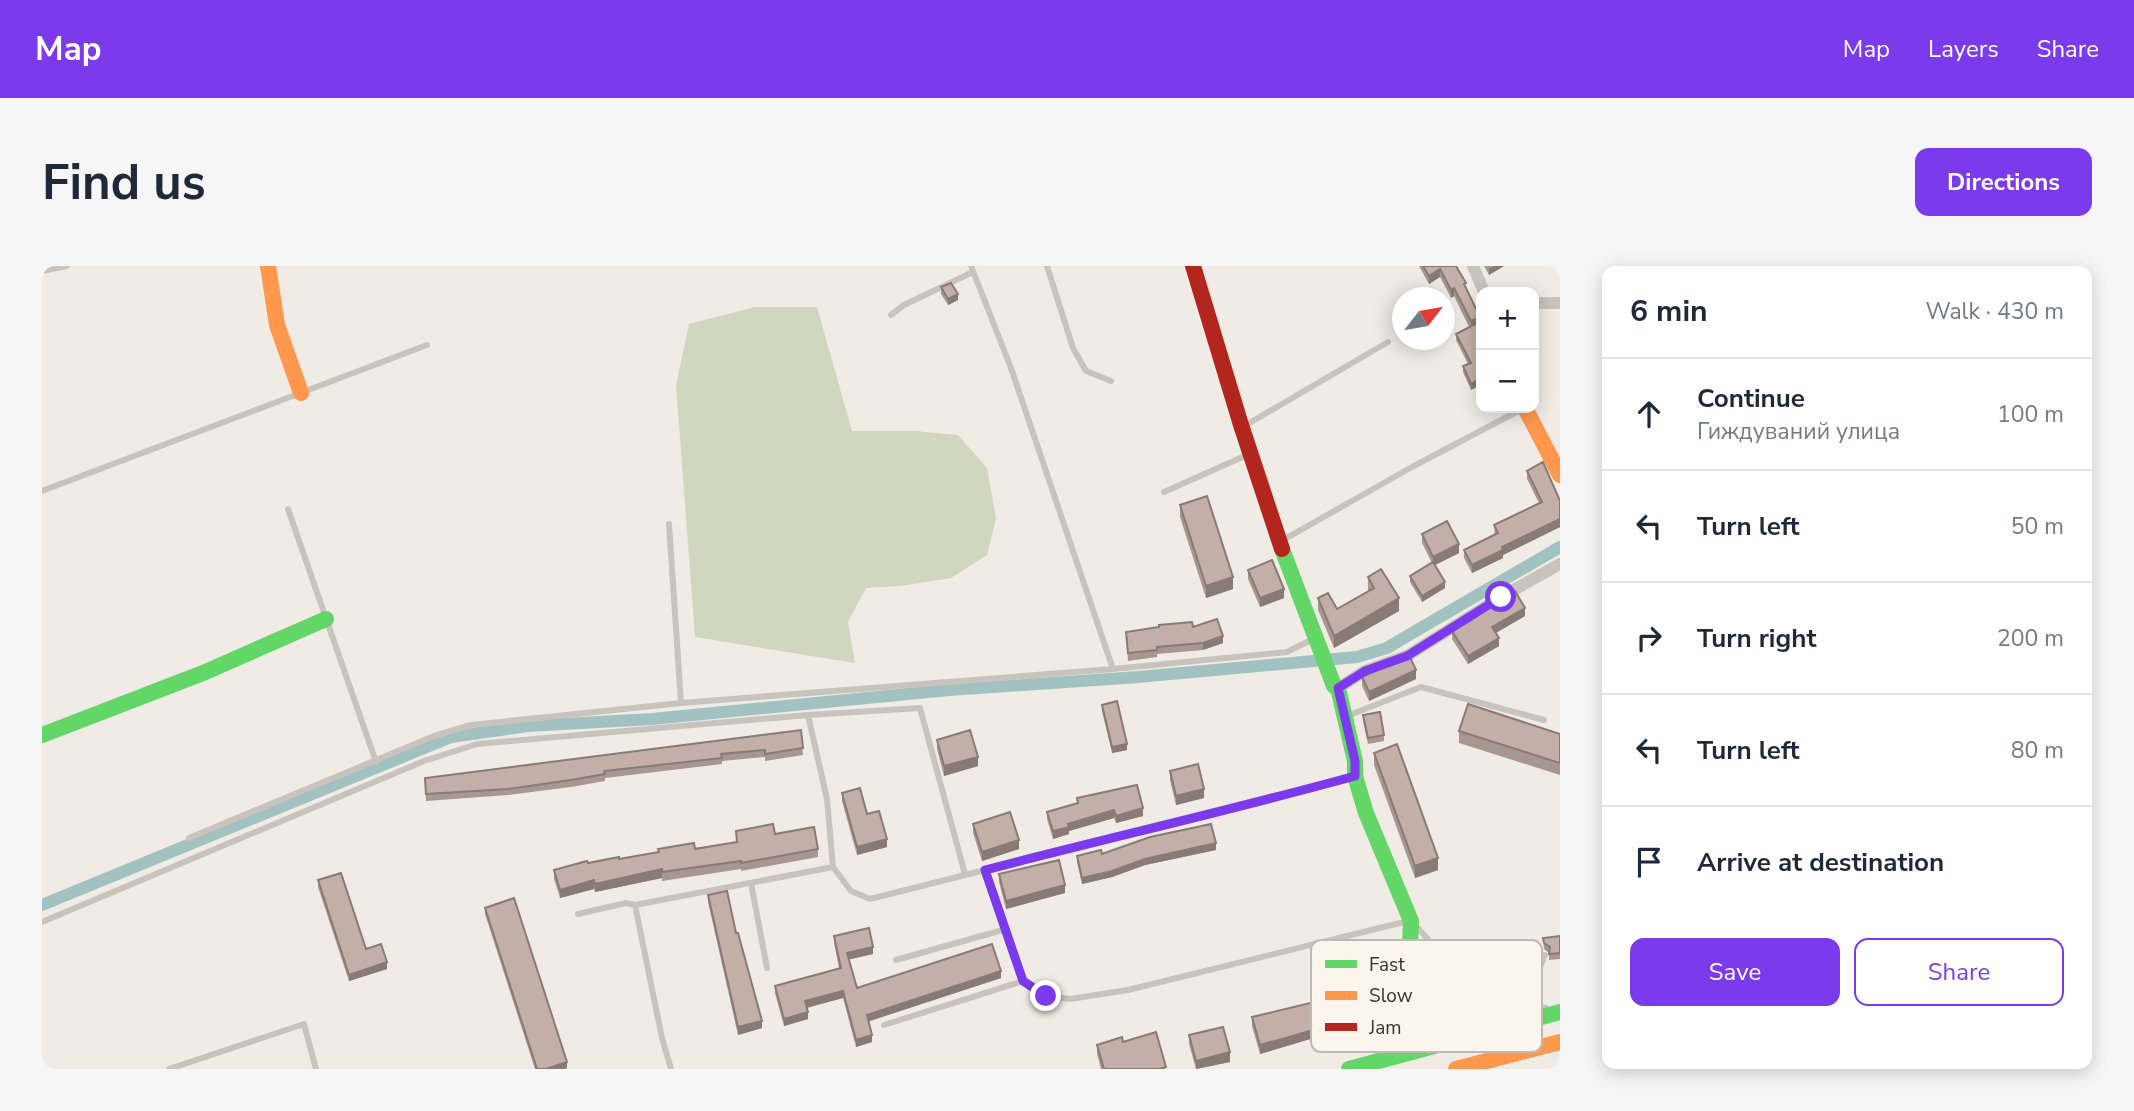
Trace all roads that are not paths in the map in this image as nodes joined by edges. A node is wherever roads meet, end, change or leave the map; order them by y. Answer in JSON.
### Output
{"nodes":[{"id":1,"x":67,"y":266,"type":"edge"},
{"id":2,"x":268,"y":266,"type":"edge"},
{"id":3,"x":1047,"y":266,"type":"edge"},
{"id":4,"x":1193,"y":266,"type":"edge"},
{"id":5,"x":1473,"y":266,"type":"edge"},
{"id":6,"x":972,"y":269,"type":"edge"},
{"id":7,"x":42,"y":271,"type":"edge"},
{"id":8,"x":1482,"y":287,"type":"edge"},
{"id":9,"x":1539,"y":303,"type":"edge"},
{"id":10,"x":1560,"y":303,"type":"edge"},
{"id":11,"x":891,"y":315,"type":"dead end"},
{"id":12,"x":1388,"y":342,"type":"dead end"},
{"id":13,"x":427,"y":345,"type":"dead end"},
{"id":14,"x":1111,"y":381,"type":"dead end"},
{"id":15,"x":301,"y":393,"type":"junction"},
{"id":16,"x":1515,"y":413,"type":"edge"},
{"id":17,"x":1528,"y":413,"type":"edge"},
{"id":18,"x":1241,"y":428,"type":"junction"},
{"id":19,"x":1249,"y":454,"type":"junction"},
{"id":20,"x":1560,"y":475,"type":"edge"},
{"id":21,"x":43,"y":490,"type":"edge"},
{"id":22,"x":1164,"y":492,"type":"dead end"},
{"id":23,"x":288,"y":509,"type":"dead end"},
{"id":24,"x":669,"y":524,"type":"dead end"},
{"id":25,"x":1281,"y":541,"type":"junction"},
{"id":26,"x":1560,"y":564,"type":"edge"},
{"id":27,"x":326,"y":619,"type":"junction"},
{"id":28,"x":1315,"y":638,"type":"junction"},
{"id":29,"x":1112,"y":669,"type":"junction"},
{"id":30,"x":1336,"y":687,"type":"junction"},
{"id":31,"x":681,"y":703,"type":"junction"},
{"id":32,"x":808,"y":715,"type":"junction"},
{"id":33,"x":1346,"y":717,"type":"junction"},
{"id":34,"x":1544,"y":719,"type":"dead end"},
{"id":35,"x":42,"y":735,"type":"edge"},
{"id":36,"x":376,"y":762,"type":"junction"},
{"id":37,"x":1355,"y":776,"type":"junction"},
{"id":38,"x":189,"y":838,"type":"dead end"},
{"id":39,"x":833,"y":867,"type":"junction"},
{"id":40,"x":985,"y":870,"type":"junction"},
{"id":41,"x":965,"y":874,"type":"junction"},
{"id":42,"x":751,"y":883,"type":"junction"},
{"id":43,"x":635,"y":905,"type":"junction"},
{"id":44,"x":578,"y":914,"type":"dead end"},
{"id":45,"x":1411,"y":921,"type":"junction"},
{"id":46,"x":42,"y":922,"type":"edge"},
{"id":47,"x":1006,"y":929,"type":"junction"},
{"id":48,"x":1333,"y":940,"type":"edge"},
{"id":49,"x":1410,"y":940,"type":"edge"},
{"id":50,"x":1428,"y":940,"type":"edge"},
{"id":51,"x":1311,"y":945,"type":"edge"},
{"id":52,"x":1545,"y":955,"type":"dead end"},
{"id":53,"x":896,"y":960,"type":"dead end"},
{"id":54,"x":1542,"y":962,"type":"edge"},
{"id":55,"x":767,"y":968,"type":"dead end"},
{"id":56,"x":1023,"y":981,"type":"junction"},
{"id":57,"x":1542,"y":1008,"type":"edge"},
{"id":58,"x":1560,"y":1011,"type":"edge"},
{"id":59,"x":1542,"y":1016,"type":"edge"},
{"id":60,"x":884,"y":1026,"type":"dead end"},
{"id":61,"x":1560,"y":1042,"type":"edge"},
{"id":62,"x":1542,"y":1047,"type":"edge"},
{"id":63,"x":1412,"y":1052,"type":"edge"},
{"id":64,"x":1521,"y":1052,"type":"edge"},
{"id":65,"x":169,"y":1069,"type":"edge"},
{"id":66,"x":316,"y":1069,"type":"edge"},
{"id":67,"x":671,"y":1069,"type":"edge"},
{"id":68,"x":1349,"y":1069,"type":"edge"},
{"id":69,"x":1455,"y":1069,"type":"edge"}],
"edges":[{"from":1,"to":7,"type":"lane"},
{"from":2,"to":15,"type":"street"},
{"from":3,"to":14,"type":"lane"},
{"from":4,"to":18,"type":"street"},
{"from":5,"to":8,"type":"street"},
{"from":6,"to":11,"type":"lane"},
{"from":6,"to":29,"type":"lane"},
{"from":9,"to":10,"type":"street"},
{"from":12,"to":18,"type":"lane"},
{"from":13,"to":15,"type":"lane"},
{"from":15,"to":21,"type":"lane"},
{"from":16,"to":25,"type":"lane"},
{"from":17,"to":20,"type":"street"},
{"from":18,"to":19,"type":"street"},
{"from":19,"to":22,"type":"lane"},
{"from":19,"to":25,"type":"street"},
{"from":23,"to":27,"type":"lane"},
{"from":24,"to":31,"type":"lane"},
{"from":25,"to":28,"type":"street"},
{"from":26,"to":30,"type":"street"},
{"from":27,"to":35,"type":"street"},
{"from":27,"to":36,"type":"lane"},
{"from":28,"to":29,"type":"lane"},
{"from":28,"to":30,"type":"street"},
{"from":29,"to":31,"type":"lane"},
{"from":30,"to":33,"type":"street"},
{"from":31,"to":36,"type":"lane"},
{"from":32,"to":39,"type":"lane"},
{"from":32,"to":41,"type":"lane"},
{"from":32,"to":46,"type":"lane"},
{"from":33,"to":34,"type":"lane"},
{"from":33,"to":37,"type":"street"},
{"from":36,"to":38,"type":"lane"},
{"from":37,"to":40,"type":"lane"},
{"from":37,"to":45,"type":"street"},
{"from":39,"to":41,"type":"lane"},
{"from":39,"to":42,"type":"lane"},
{"from":40,"to":41,"type":"lane"},
{"from":40,"to":47,"type":"lane"},
{"from":42,"to":43,"type":"lane"},
{"from":42,"to":55,"type":"lane"},
{"from":43,"to":44,"type":"lane"},
{"from":43,"to":67,"type":"lane"},
{"from":45,"to":48,"type":"lane"},
{"from":45,"to":49,"type":"street"},
{"from":45,"to":50,"type":"lane"},
{"from":47,"to":53,"type":"lane"},
{"from":47,"to":56,"type":"lane"},
{"from":51,"to":56,"type":"lane"},
{"from":52,"to":54,"type":"lane"},
{"from":56,"to":60,"type":"lane"},
{"from":57,"to":58,"type":"lane"},
{"from":58,"to":59,"type":"street"},
{"from":61,"to":62,"type":"street"},
{"from":63,"to":68,"type":"street"},
{"from":64,"to":69,"type":"street"},
{"from":65,"to":66,"type":"lane"}]}
